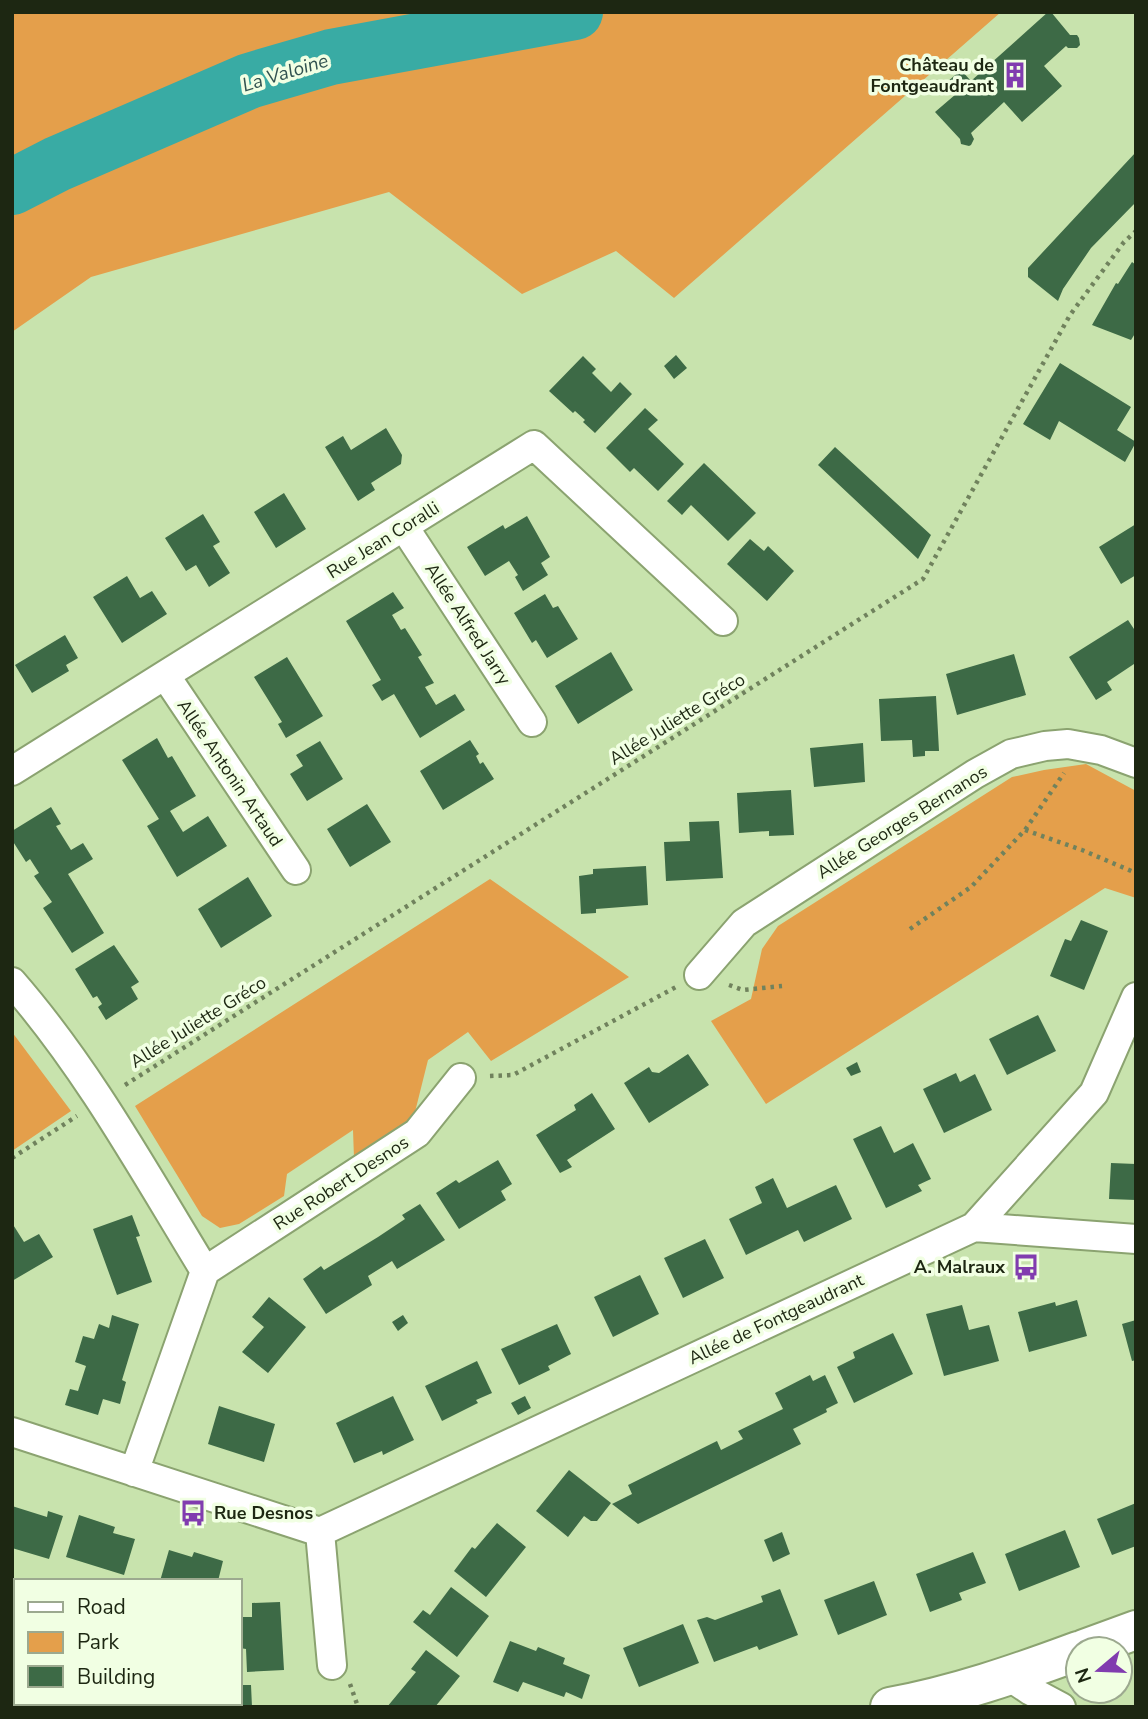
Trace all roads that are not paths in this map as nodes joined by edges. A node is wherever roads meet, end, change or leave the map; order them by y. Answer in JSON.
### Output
{"nodes":[{"id":1,"x":404,"y":527,"type":"junction"},
{"id":2,"x":723,"y":621,"type":"dead end"},
{"id":3,"x":164,"y":675,"type":"junction"},
{"id":4,"x":532,"y":722,"type":"dead end"},
{"id":5,"x":1136,"y":763,"type":"edge"},
{"id":6,"x":12,"y":771,"type":"edge"},
{"id":7,"x":296,"y":870,"type":"dead end"},
{"id":8,"x":699,"y":975,"type":"road end"},
{"id":9,"x":12,"y":982,"type":"edge"},
{"id":10,"x":1136,"y":997,"type":"edge"},
{"id":11,"x":461,"y":1078,"type":"road end"},
{"id":12,"x":974,"y":1227,"type":"junction"},
{"id":13,"x":1136,"y":1238,"type":"edge"},
{"id":14,"x":205,"y":1271,"type":"junction"},
{"id":15,"x":12,"y":1432,"type":"edge"},
{"id":16,"x":134,"y":1472,"type":"junction"},
{"id":17,"x":320,"y":1532,"type":"junction"},
{"id":18,"x":1064,"y":1656,"type":"edge"},
{"id":19,"x":332,"y":1665,"type":"dead end"},
{"id":20,"x":1010,"y":1677,"type":"junction"},
{"id":21,"x":890,"y":1707,"type":"edge"},
{"id":22,"x":1061,"y":1707,"type":"edge"}],
"edges":[{"from":1,"to":2,"type":"street","name":"Rue Jean Coralli"},
{"from":1,"to":3,"type":"street","name":"Rue Jean Coralli"},
{"from":1,"to":4,"type":"street","name":"Allée Alfred Jarry"},
{"from":3,"to":6,"type":"street","name":"Rue Jean Coralli"},
{"from":3,"to":7,"type":"street","name":"Allée Antonin Artaud"},
{"from":5,"to":8,"type":"street","name":"Allée Georges Bernanos"},
{"from":9,"to":14,"type":"street"},
{"from":10,"to":12,"type":"street","name":"Allée de Fontgeaudrant"},
{"from":11,"to":14,"type":"street","name":"Rue Robert Desnos"},
{"from":12,"to":13,"type":"street"},
{"from":12,"to":17,"type":"street","name":"Allée de Fontgeaudrant"},
{"from":14,"to":16,"type":"street"},
{"from":15,"to":16,"type":"street"},
{"from":16,"to":17,"type":"street"},
{"from":17,"to":19,"type":"street"},
{"from":18,"to":20,"type":"street"},
{"from":20,"to":21,"type":"street"},
{"from":20,"to":22,"type":"street"}]}
